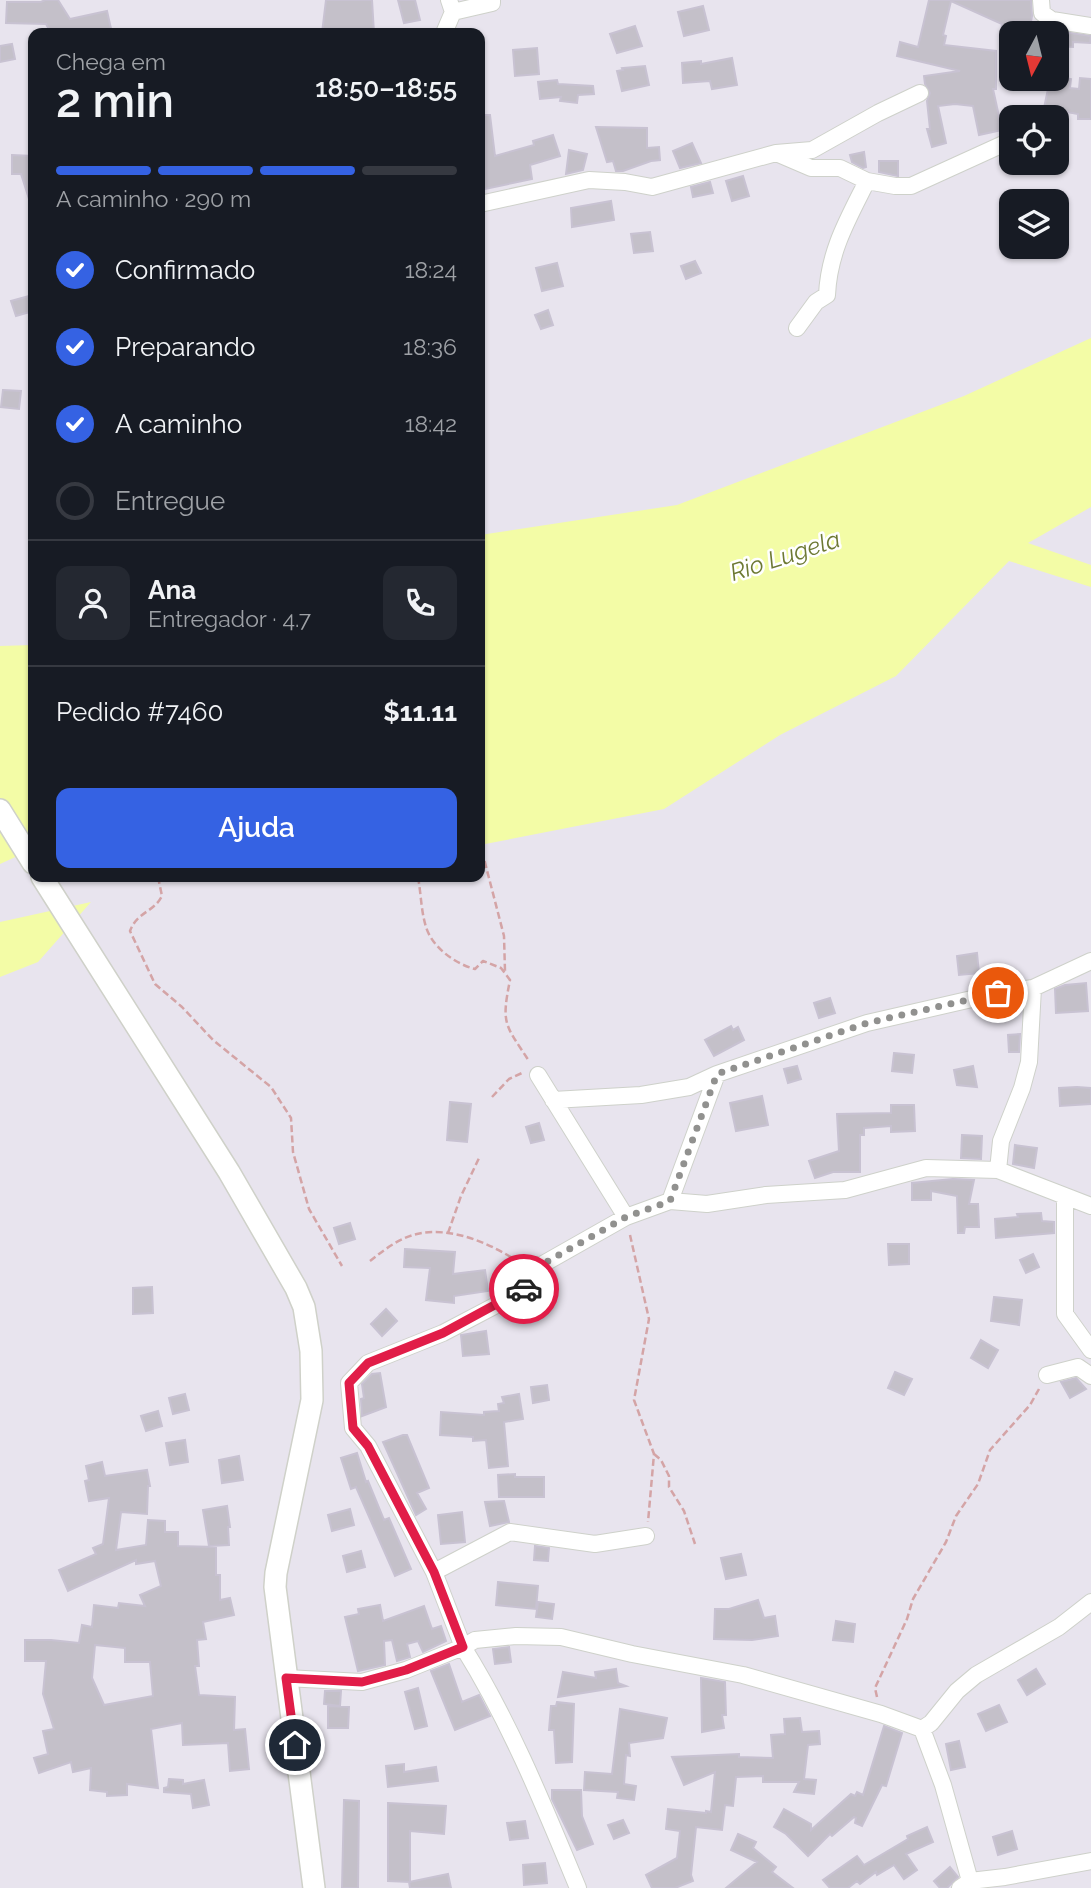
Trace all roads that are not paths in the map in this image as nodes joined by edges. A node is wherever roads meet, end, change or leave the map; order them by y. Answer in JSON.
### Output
{"nodes":[{"id":1,"x":492,"y":0,"type":"edge"},
{"id":2,"x":1041,"y":0,"type":"edge"},
{"id":3,"x":451,"y":6,"type":"edge"},
{"id":4,"x":1091,"y":26,"type":"edge"},
{"id":5,"x":445,"y":28,"type":"edge"},
{"id":6,"x":920,"y":93,"type":"dead end"},
{"id":7,"x":999,"y":146,"type":"edge"},
{"id":8,"x":776,"y":153,"type":"junction"},
{"id":9,"x":867,"y":181,"type":"junction"},
{"id":10,"x":485,"y":203,"type":"edge"},
{"id":11,"x":797,"y":328,"type":"dead end"},
{"id":12,"x":0,"y":810,"type":"edge"},
{"id":13,"x":28,"y":855,"type":"edge"},
{"id":14,"x":45,"y":882,"type":"edge"},
{"id":15,"x":1091,"y":961,"type":"edge"},
{"id":16,"x":1032,"y":988,"type":"junction"},
{"id":17,"x":717,"y":1074,"type":"junction"},
{"id":18,"x":538,"y":1075,"type":"road end"},
{"id":19,"x":553,"y":1101,"type":"junction"},
{"id":20,"x":998,"y":1170,"type":"junction"},
{"id":21,"x":1065,"y":1196,"type":"junction"},
{"id":22,"x":670,"y":1201,"type":"junction"},
{"id":23,"x":1091,"y":1206,"type":"edge"},
{"id":24,"x":626,"y":1217,"type":"junction"},
{"id":25,"x":1091,"y":1350,"type":"edge"},
{"id":26,"x":1047,"y":1375,"type":"road end"},
{"id":27,"x":1091,"y":1376,"type":"edge"},
{"id":28,"x":646,"y":1536,"type":"road end"},
{"id":29,"x":434,"y":1572,"type":"junction"},
{"id":30,"x":1091,"y":1602,"type":"edge"},
{"id":31,"x":463,"y":1647,"type":"junction"},
{"id":32,"x":286,"y":1678,"type":"junction"},
{"id":33,"x":922,"y":1729,"type":"junction"},
{"id":34,"x":1091,"y":1861,"type":"edge"},
{"id":35,"x":965,"y":1884,"type":"edge"},
{"id":36,"x":314,"y":1888,"type":"edge"},
{"id":37,"x":578,"y":1888,"type":"edge"}],
"edges":[{"from":1,"to":3,"type":"street"},
{"from":2,"to":4,"type":"street"},
{"from":3,"to":5,"type":"street"},
{"from":6,"to":8,"type":"street"},
{"from":7,"to":9,"type":"street"},
{"from":8,"to":9,"type":"street"},
{"from":8,"to":10,"type":"street"},
{"from":9,"to":11,"type":"street"},
{"from":12,"to":13,"type":"main road"},
{"from":14,"to":32,"type":"main road"},
{"from":15,"to":16,"type":"street"},
{"from":16,"to":17,"type":"street"},
{"from":16,"to":20,"type":"street"},
{"from":17,"to":19,"type":"street"},
{"from":17,"to":22,"type":"street"},
{"from":18,"to":19,"type":"street"},
{"from":19,"to":24,"type":"street"},
{"from":20,"to":21,"type":"street"},
{"from":20,"to":22,"type":"street"},
{"from":21,"to":23,"type":"street"},
{"from":21,"to":25,"type":"street"},
{"from":22,"to":24,"type":"street"},
{"from":24,"to":29,"type":"street"},
{"from":26,"to":27,"type":"street"},
{"from":28,"to":29,"type":"street"},
{"from":29,"to":31,"type":"street"},
{"from":30,"to":33,"type":"street"},
{"from":31,"to":32,"type":"street"},
{"from":31,"to":33,"type":"street"},
{"from":31,"to":37,"type":"street"},
{"from":32,"to":36,"type":"main road"},
{"from":33,"to":35,"type":"street"},
{"from":34,"to":35,"type":"street"}]}
